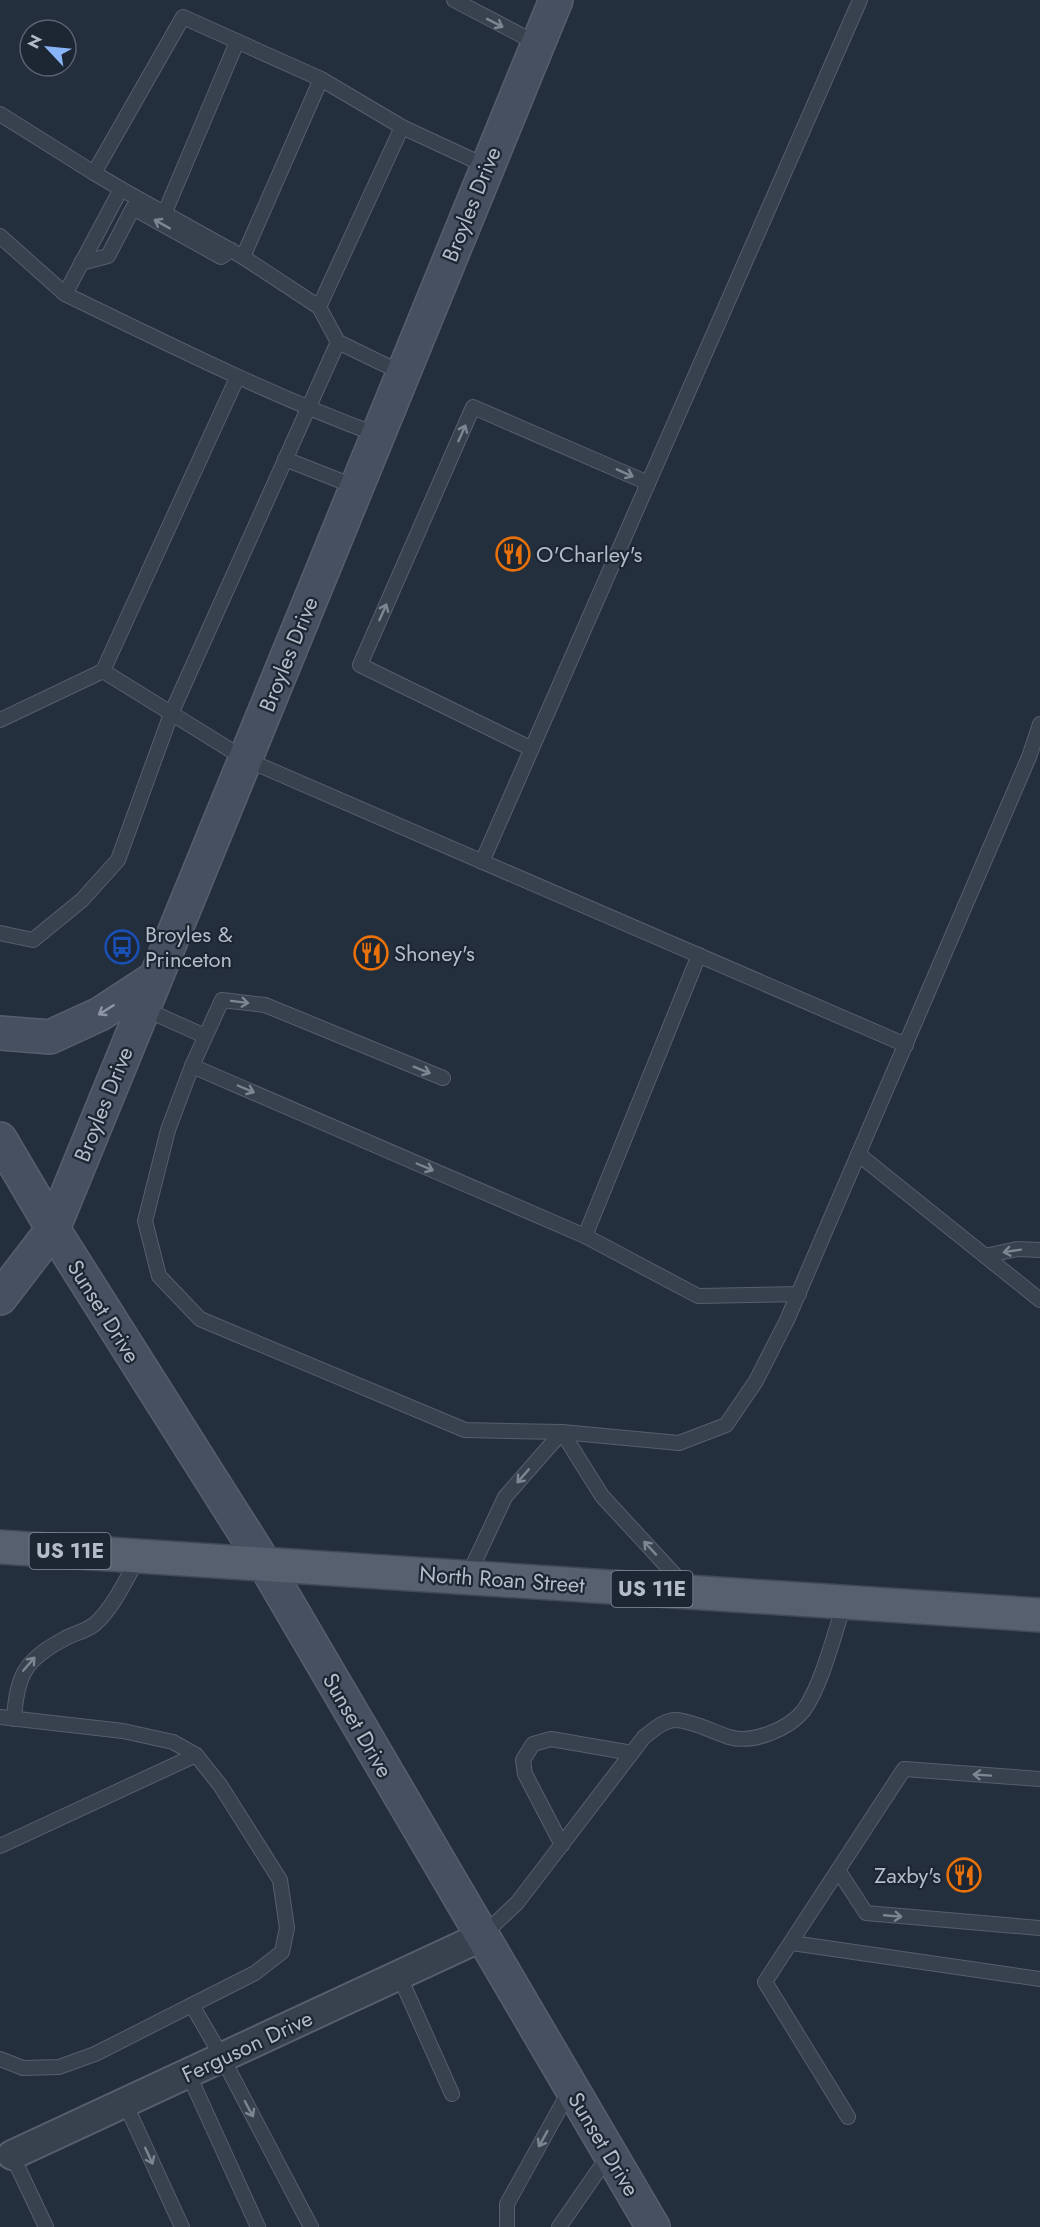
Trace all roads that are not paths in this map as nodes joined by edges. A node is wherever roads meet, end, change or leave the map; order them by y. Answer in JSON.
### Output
{"nodes":[{"id":1,"x":454,"y":0,"type":"edge"},
{"id":2,"x":556,"y":0,"type":"edge"},
{"id":3,"x":860,"y":0,"type":"edge"},
{"id":4,"x":237,"y":42,"type":"junction"},
{"id":5,"x":538,"y":44,"type":"junction"},
{"id":6,"x":321,"y":79,"type":"junction"},
{"id":7,"x":0,"y":114,"type":"edge"},
{"id":8,"x":402,"y":127,"type":"junction"},
{"id":9,"x":486,"y":166,"type":"junction"},
{"id":10,"x":94,"y":173,"type":"junction"},
{"id":11,"x":121,"y":189,"type":"junction"},
{"id":12,"x":165,"y":212,"type":"junction"},
{"id":13,"x":0,"y":236,"type":"edge"},
{"id":14,"x":237,"y":254,"type":"junction"},
{"id":15,"x":81,"y":263,"type":"junction"},
{"id":16,"x":65,"y":294,"type":"junction"},
{"id":17,"x":320,"y":307,"type":"junction"},
{"id":18,"x":338,"y":342,"type":"junction"},
{"id":19,"x":402,"y":373,"type":"junction"},
{"id":20,"x":237,"y":378,"type":"junction"},
{"id":21,"x":306,"y":408,"type":"junction"},
{"id":22,"x":378,"y":435,"type":"junction"},
{"id":23,"x":285,"y":459,"type":"junction"},
{"id":24,"x":648,"y":483,"type":"junction"},
{"id":25,"x":356,"y":487,"type":"junction"},
{"id":26,"x":103,"y":671,"type":"junction"},
{"id":27,"x":171,"y":714,"type":"junction"},
{"id":28,"x":0,"y":720,"type":"edge"},
{"id":29,"x":1040,"y":724,"type":"edge"},
{"id":30,"x":530,"y":748,"type":"junction"},
{"id":31,"x":245,"y":759,"type":"junction"},
{"id":32,"x":482,"y":862,"type":"junction"},
{"id":33,"x":0,"y":933,"type":"edge"},
{"id":34,"x":699,"y":955,"type":"junction"},
{"id":35,"x":155,"y":978,"type":"junction"},
{"id":36,"x":142,"y":1008,"type":"junction"},
{"id":37,"x":0,"y":1033,"type":"edge"},
{"id":38,"x":205,"y":1036,"type":"junction"},
{"id":39,"x":906,"y":1045,"type":"junction"},
{"id":40,"x":192,"y":1066,"type":"junction"},
{"id":41,"x":443,"y":1078,"type":"dead end"},
{"id":42,"x":0,"y":1139,"type":"edge"},
{"id":43,"x":858,"y":1154,"type":"junction"},
{"id":44,"x":53,"y":1229,"type":"junction"},
{"id":45,"x":585,"y":1236,"type":"junction"},
{"id":46,"x":1040,"y":1250,"type":"edge"},
{"id":47,"x":985,"y":1256,"type":"junction"},
{"id":48,"x":799,"y":1294,"type":"junction"},
{"id":49,"x":0,"y":1298,"type":"edge"},
{"id":50,"x":1040,"y":1300,"type":"edge"},
{"id":51,"x":561,"y":1432,"type":"junction"},
{"id":52,"x":0,"y":1547,"type":"edge"},
{"id":53,"x":141,"y":1555,"type":"junction"},
{"id":54,"x":264,"y":1563,"type":"junction"},
{"id":55,"x":467,"y":1577,"type":"junction"},
{"id":56,"x":690,"y":1591,"type":"junction"},
{"id":57,"x":846,"y":1602,"type":"junction"},
{"id":58,"x":1040,"y":1615,"type":"edge"},
{"id":59,"x":7,"y":1718,"type":"edge"},
{"id":60,"x":632,"y":1753,"type":"junction"},
{"id":61,"x":196,"y":1755,"type":"junction"},
{"id":62,"x":1040,"y":1779,"type":"edge"},
{"id":63,"x":562,"y":1845,"type":"junction"},
{"id":64,"x":0,"y":1846,"type":"edge"},
{"id":65,"x":838,"y":1870,"type":"junction"},
{"id":66,"x":1040,"y":1928,"type":"edge"},
{"id":67,"x":481,"y":1937,"type":"junction"},
{"id":68,"x":792,"y":1943,"type":"junction"},
{"id":69,"x":399,"y":1975,"type":"junction"},
{"id":70,"x":1040,"y":1979,"type":"edge"},
{"id":71,"x":192,"y":2005,"type":"junction"},
{"id":72,"x":222,"y":2057,"type":"junction"},
{"id":73,"x":0,"y":2059,"type":"edge"},
{"id":74,"x":188,"y":2073,"type":"junction"},
{"id":75,"x":571,"y":2088,"type":"junction"},
{"id":76,"x":452,"y":2094,"type":"dead end"},
{"id":77,"x":125,"y":2103,"type":"junction"},
{"id":78,"x":848,"y":2117,"type":"dead end"},
{"id":79,"x":610,"y":2154,"type":"junction"},
{"id":80,"x":6,"y":2156,"type":"edge"},
{"id":81,"x":46,"y":2227,"type":"edge"},
{"id":82,"x":182,"y":2227,"type":"edge"},
{"id":83,"x":258,"y":2227,"type":"edge"},
{"id":84,"x":311,"y":2227,"type":"edge"},
{"id":85,"x":507,"y":2227,"type":"edge"},
{"id":86,"x":559,"y":2227,"type":"edge"},
{"id":87,"x":653,"y":2227,"type":"edge"}],
"edges":[{"from":1,"to":5,"type":"lane","one_way":true},
{"from":2,"to":5,"type":"street","name":"Broyles Drive"},
{"from":3,"to":24,"type":"lane"},
{"from":4,"to":6,"type":"lane"},
{"from":4,"to":10,"type":"lane"},
{"from":4,"to":12,"type":"lane"},
{"from":5,"to":9,"type":"street","name":"Broyles Drive"},
{"from":6,"to":8,"type":"lane"},
{"from":6,"to":14,"type":"lane"},
{"from":7,"to":10,"type":"lane"},
{"from":8,"to":9,"type":"lane"},
{"from":8,"to":17,"type":"lane"},
{"from":9,"to":19,"type":"street","name":"Broyles Drive"},
{"from":10,"to":11,"type":"lane"},
{"from":11,"to":12,"type":"lane"},
{"from":11,"to":15,"type":"lane"},
{"from":12,"to":14,"type":"lane"},
{"from":13,"to":16,"type":"lane"},
{"from":14,"to":15,"type":"lane","one_way":true},
{"from":14,"to":17,"type":"lane"},
{"from":15,"to":16,"type":"lane"},
{"from":16,"to":20,"type":"lane"},
{"from":17,"to":18,"type":"lane"},
{"from":18,"to":19,"type":"lane"},
{"from":18,"to":21,"type":"lane"},
{"from":19,"to":22,"type":"street","name":"Broyles Drive"},
{"from":20,"to":21,"type":"lane"},
{"from":20,"to":26,"type":"lane"},
{"from":21,"to":22,"type":"lane"},
{"from":21,"to":23,"type":"lane"},
{"from":22,"to":25,"type":"street","name":"Broyles Drive"},
{"from":23,"to":25,"type":"lane"},
{"from":23,"to":27,"type":"lane"},
{"from":24,"to":30,"type":"lane"},
{"from":30,"to":24,"type":"lane","one_way":true},
{"from":25,"to":31,"type":"street","name":"Broyles Drive"},
{"from":26,"to":27,"type":"lane"},
{"from":26,"to":28,"type":"lane"},
{"from":27,"to":31,"type":"lane"},
{"from":27,"to":33,"type":"lane"},
{"from":29,"to":39,"type":"lane"},
{"from":30,"to":32,"type":"lane"},
{"from":31,"to":32,"type":"lane"},
{"from":31,"to":35,"type":"street","name":"Broyles Drive"},
{"from":32,"to":34,"type":"lane"},
{"from":34,"to":39,"type":"lane"},
{"from":34,"to":45,"type":"lane"},
{"from":35,"to":36,"type":"street","name":"Broyles Drive"},
{"from":35,"to":37,"type":"street","one_way":true},
{"from":36,"to":38,"type":"lane"},
{"from":36,"to":44,"type":"street","name":"Broyles Drive"},
{"from":38,"to":40,"type":"lane"},
{"from":38,"to":41,"type":"lane","one_way":true},
{"from":39,"to":43,"type":"lane"},
{"from":40,"to":45,"type":"lane","one_way":true},
{"from":40,"to":51,"type":"lane"},
{"from":42,"to":44,"type":"street","name":"Sunset Drive"},
{"from":43,"to":47,"type":"lane"},
{"from":43,"to":48,"type":"lane"},
{"from":44,"to":49,"type":"street","name":"Broyles Drive"},
{"from":44,"to":54,"type":"street","name":"Sunset Drive"},
{"from":45,"to":48,"type":"lane"},
{"from":46,"to":47,"type":"lane","one_way":true},
{"from":47,"to":50,"type":"lane"},
{"from":48,"to":51,"type":"lane"},
{"from":51,"to":55,"type":"lane","one_way":true},
{"from":56,"to":51,"type":"lane","one_way":true},
{"from":52,"to":53,"type":"main road","name":"North Roan Street","number":"US 11E"},
{"from":53,"to":54,"type":"main road","name":"North Roan Street","number":"US 11E"},
{"from":59,"to":53,"type":"lane","one_way":true},
{"from":54,"to":55,"type":"main road","name":"North Roan Street","number":"US 11E"},
{"from":54,"to":67,"type":"street","name":"Sunset Drive"},
{"from":55,"to":56,"type":"main road","name":"North Roan Street","number":"US 11E"},
{"from":56,"to":57,"type":"main road","name":"North Roan Street","number":"US 11E"},
{"from":57,"to":58,"type":"main road","name":"North Roan Street","number":"US 11E"},
{"from":57,"to":60,"type":"lane"},
{"from":59,"to":61,"type":"lane"},
{"from":60,"to":63,"type":"lane"},
{"from":60,"to":63,"type":"lane"},
{"from":61,"to":64,"type":"lane"},
{"from":61,"to":71,"type":"lane"},
{"from":62,"to":65,"type":"lane","one_way":true},
{"from":63,"to":67,"type":"lane"},
{"from":65,"to":66,"type":"lane","one_way":true},
{"from":65,"to":68,"type":"lane"},
{"from":67,"to":69,"type":"street","name":"Ferguson Drive"},
{"from":67,"to":75,"type":"street","name":"Sunset Drive"},
{"from":68,"to":70,"type":"lane"},
{"from":68,"to":78,"type":"lane"},
{"from":69,"to":72,"type":"street","name":"Ferguson Drive"},
{"from":69,"to":76,"type":"lane"},
{"from":71,"to":72,"type":"lane"},
{"from":71,"to":73,"type":"lane"},
{"from":72,"to":74,"type":"street","name":"Ferguson Drive"},
{"from":72,"to":84,"type":"lane","one_way":true},
{"from":74,"to":77,"type":"street","name":"Ferguson Drive"},
{"from":74,"to":83,"type":"lane"},
{"from":75,"to":79,"type":"street","name":"Sunset Drive"},
{"from":75,"to":85,"type":"lane","one_way":true},
{"from":77,"to":80,"type":"street","name":"Ferguson Drive"},
{"from":77,"to":82,"type":"lane","one_way":true},
{"from":79,"to":86,"type":"lane"},
{"from":79,"to":87,"type":"street","name":"Sunset Drive"},
{"from":80,"to":81,"type":"lane"}]}
